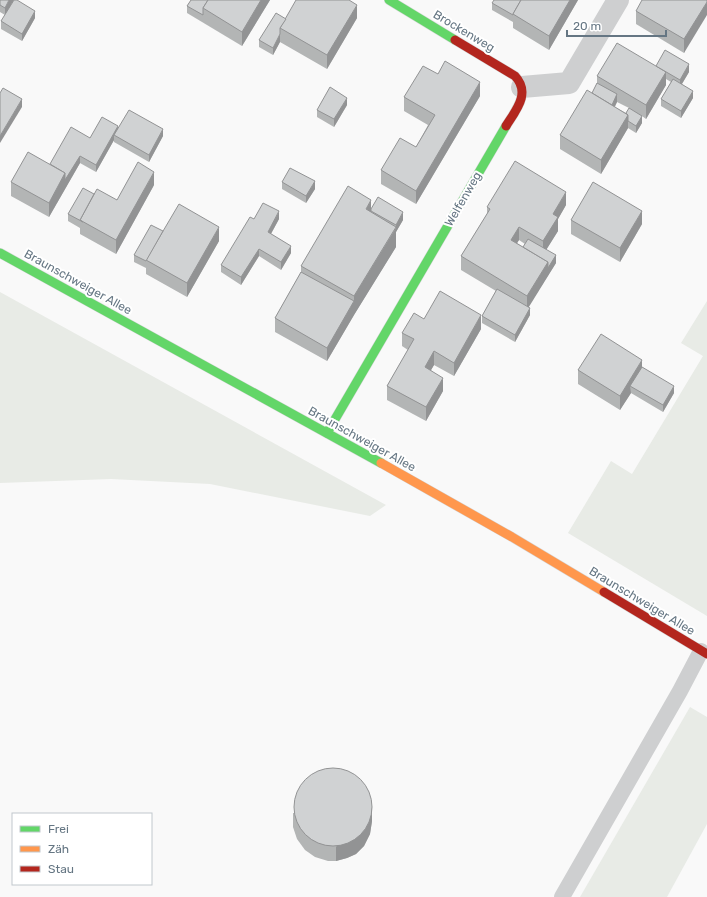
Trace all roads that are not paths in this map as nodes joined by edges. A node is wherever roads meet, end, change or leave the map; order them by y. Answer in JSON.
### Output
{"nodes":[{"id":1,"x":389,"y":0,"type":"edge"},
{"id":2,"x":618,"y":0,"type":"edge"},
{"id":3,"x":522,"y":87,"type":"junction"},
{"id":4,"x":0,"y":253,"type":"edge"},
{"id":5,"x":326,"y":433,"type":"junction"},
{"id":6,"x":704,"y":653,"type":"edge"},
{"id":7,"x":562,"y":897,"type":"edge"}],
"edges":[{"from":1,"to":3,"type":"street","name":"Brockenweg"},
{"from":2,"to":3,"type":"street"},
{"from":3,"to":5,"type":"street","name":"Welfenweg"},
{"from":4,"to":5,"type":"street","name":"Braunschweiger Allee"},
{"from":5,"to":6,"type":"street","name":"Braunschweiger Allee"},
{"from":6,"to":7,"type":"lane"}]}
